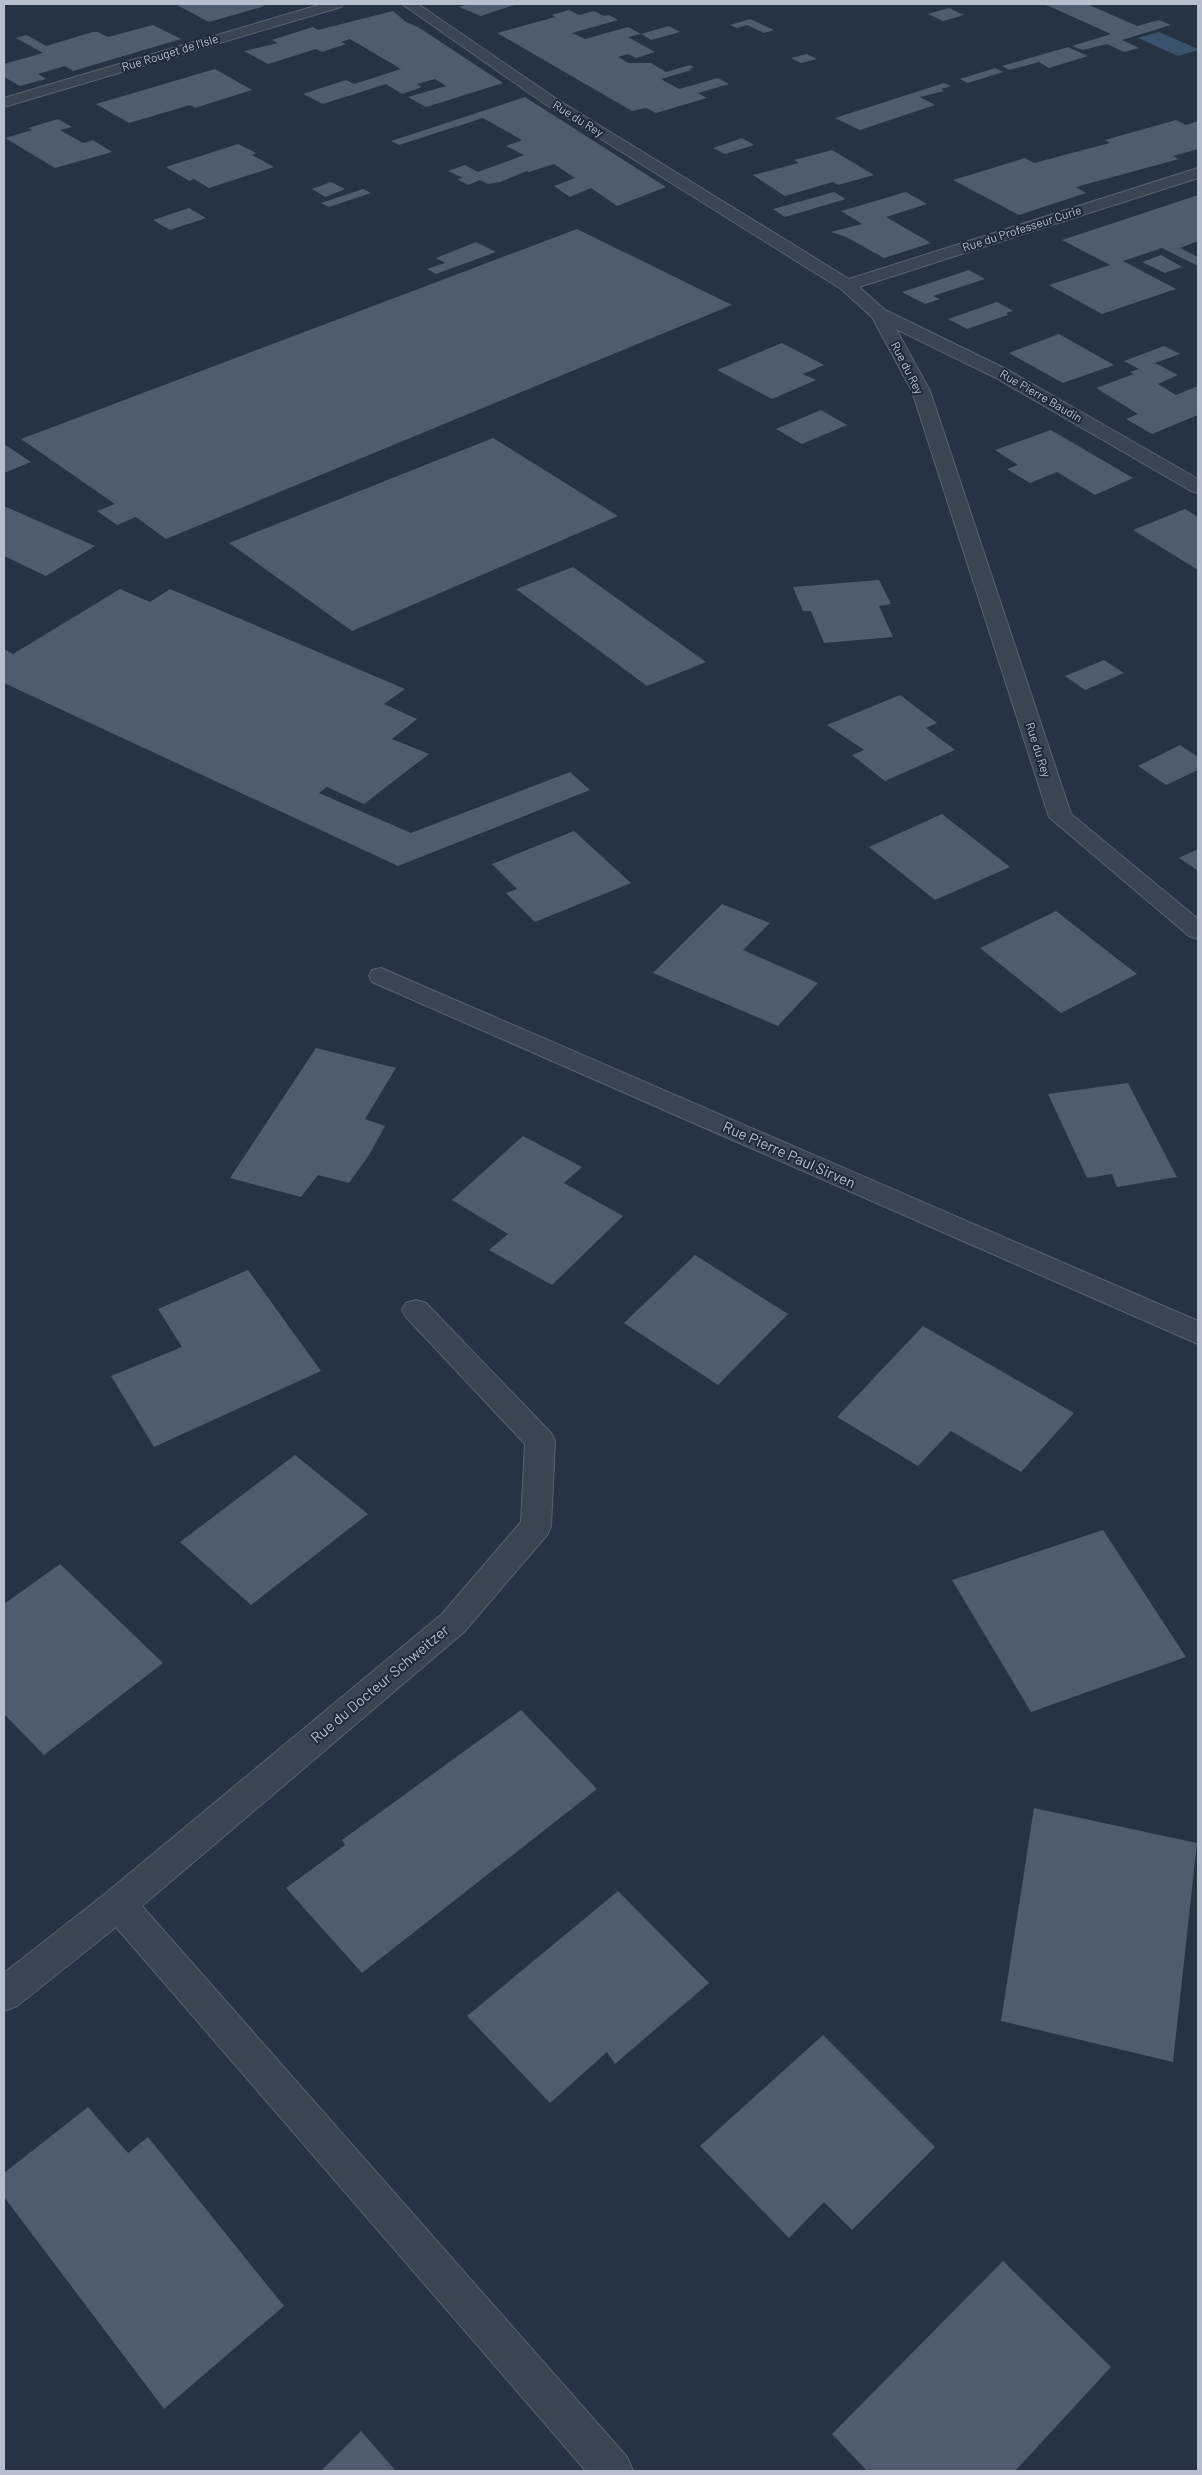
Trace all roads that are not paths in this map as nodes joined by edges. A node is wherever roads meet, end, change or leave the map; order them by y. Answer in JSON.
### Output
{"nodes":[{"id":1,"x":336,"y":4,"type":"edge"},
{"id":2,"x":409,"y":4,"type":"edge"},
{"id":3,"x":4,"y":103,"type":"edge"},
{"id":4,"x":1198,"y":173,"type":"edge"},
{"id":5,"x":847,"y":286,"type":"junction"},
{"id":6,"x":878,"y":314,"type":"junction"},
{"id":7,"x":980,"y":363,"type":"junction"},
{"id":8,"x":926,"y":368,"type":"junction"},
{"id":9,"x":1198,"y":487,"type":"edge"},
{"id":10,"x":1198,"y":931,"type":"edge"},
{"id":11,"x":381,"y":976,"type":"dead end"},
{"id":12,"x":416,"y":1310,"type":"dead end"},
{"id":13,"x":1198,"y":1333,"type":"edge"},
{"id":14,"x":118,"y":1904,"type":"junction"},
{"id":15,"x":4,"y":1994,"type":"edge"},
{"id":16,"x":613,"y":2471,"type":"edge"}],
"edges":[{"from":1,"to":3,"type":"street","name":"Rue Rouget de l'Isle"},
{"from":2,"to":5,"type":"street","name":"Rue du Rey"},
{"from":4,"to":5,"type":"street","name":"Rue du Professeur Curie"},
{"from":5,"to":6,"type":"street","name":"Rue du Rey"},
{"from":6,"to":7,"type":"street","name":"Rue Pierre Baudin"},
{"from":6,"to":8,"type":"street","name":"Rue du Rey"},
{"from":7,"to":8,"type":"street"},
{"from":7,"to":9,"type":"street","name":"Rue Pierre Baudin"},
{"from":8,"to":10,"type":"street","name":"Rue du Rey"},
{"from":11,"to":13,"type":"street","name":"Rue Pierre Paul Sirven"},
{"from":12,"to":14,"type":"street","name":"Rue du Docteur Schweitzer"},
{"from":14,"to":15,"type":"street","name":"Rue du Docteur Schweitzer"},
{"from":14,"to":16,"type":"street"}]}
